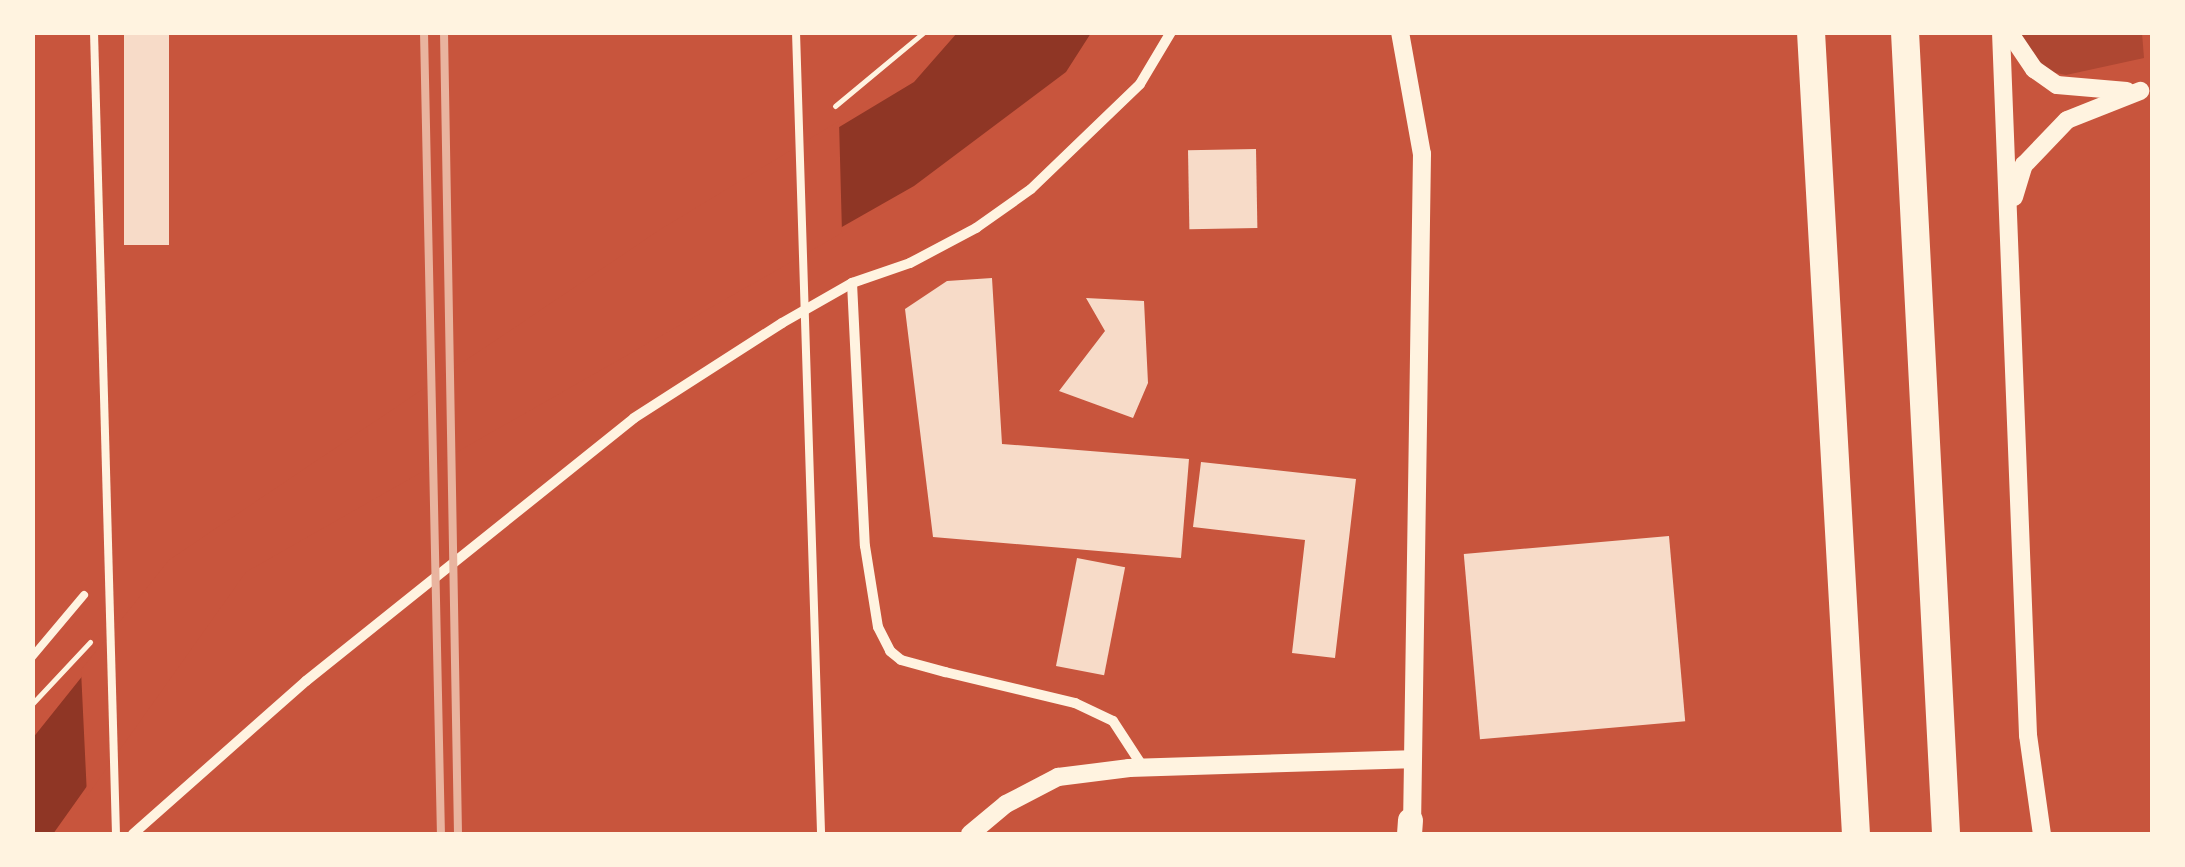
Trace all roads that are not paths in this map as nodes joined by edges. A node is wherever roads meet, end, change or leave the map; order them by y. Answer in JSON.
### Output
{"nodes":[{"id":1,"x":94,"y":32,"type":"edge"},
{"id":2,"x":796,"y":32,"type":"edge"},
{"id":3,"x":1172,"y":32,"type":"edge"},
{"id":4,"x":1400,"y":32,"type":"edge"},
{"id":5,"x":1810,"y":32,"type":"edge"},
{"id":6,"x":1905,"y":32,"type":"edge"},
{"id":7,"x":2001,"y":32,"type":"edge"},
{"id":8,"x":2009,"y":32,"type":"edge"},
{"id":9,"x":2146,"y":92,"type":"edge"},
{"id":10,"x":2011,"y":207,"type":"junction"},
{"id":11,"x":852,"y":283,"type":"junction"},
{"id":12,"x":84,"y":596,"type":"dead end"},
{"id":13,"x":32,"y":657,"type":"edge"},
{"id":14,"x":1410,"y":760,"type":"junction"},
{"id":15,"x":1143,"y":768,"type":"junction"},
{"id":16,"x":1409,"y":832,"type":"edge"},
{"id":17,"x":116,"y":834,"type":"edge"},
{"id":18,"x":133,"y":834,"type":"edge"},
{"id":19,"x":822,"y":834,"type":"edge"},
{"id":20,"x":970,"y":834,"type":"edge"},
{"id":21,"x":1856,"y":834,"type":"edge"},
{"id":22,"x":1946,"y":834,"type":"edge"},
{"id":23,"x":2042,"y":834,"type":"edge"}],
"edges":[{"from":1,"to":17,"type":"lane"},
{"from":2,"to":19,"type":"lane"},
{"from":3,"to":11,"type":"street"},
{"from":4,"to":14,"type":"street"},
{"from":5,"to":21,"type":"highway"},
{"from":6,"to":22,"type":"highway"},
{"from":7,"to":10,"type":"street"},
{"from":8,"to":9,"type":"street"},
{"from":9,"to":10,"type":"street"},
{"from":10,"to":23,"type":"street"},
{"from":11,"to":15,"type":"street"},
{"from":11,"to":18,"type":"street"},
{"from":12,"to":13,"type":"lane"},
{"from":14,"to":15,"type":"street"},
{"from":14,"to":16,"type":"street"},
{"from":15,"to":20,"type":"street"}]}
